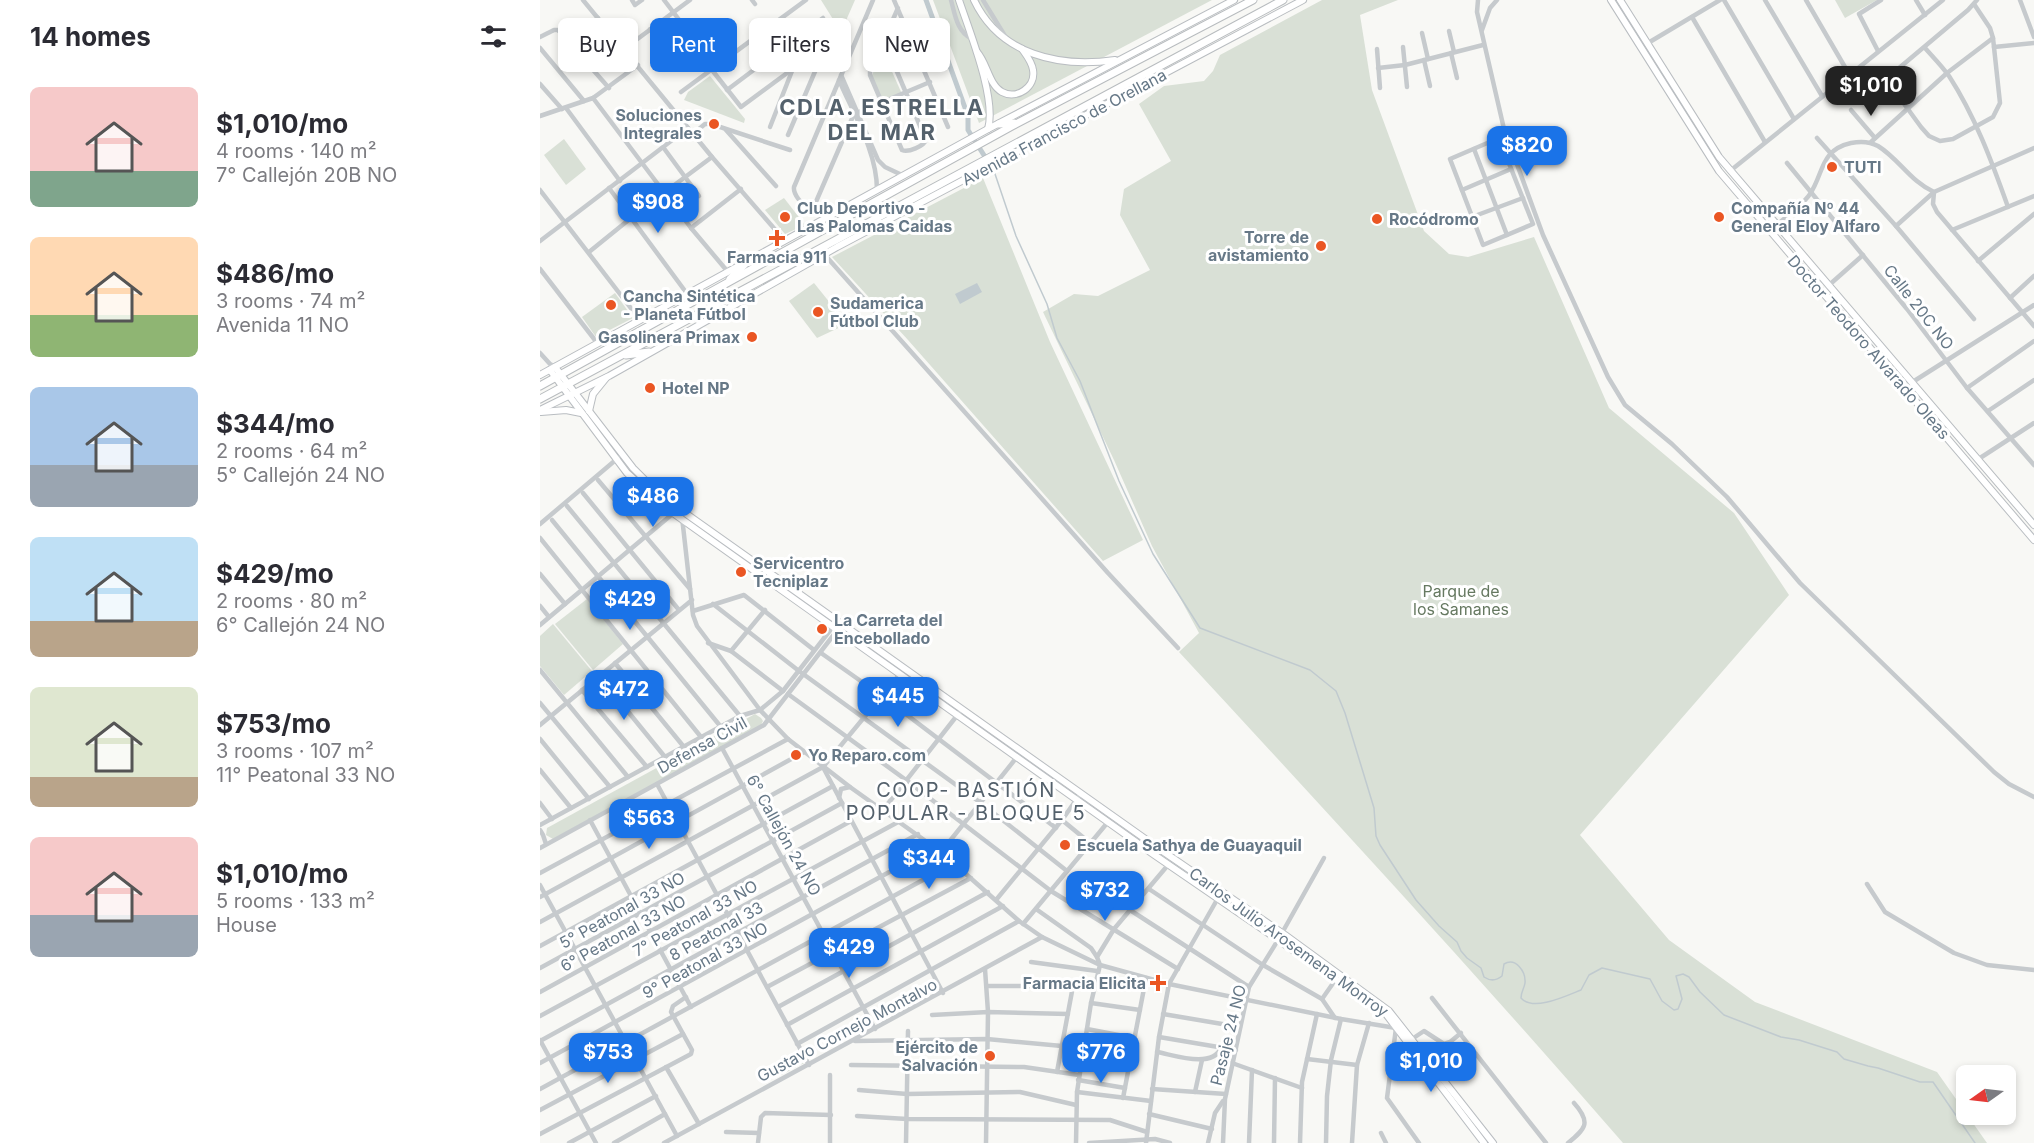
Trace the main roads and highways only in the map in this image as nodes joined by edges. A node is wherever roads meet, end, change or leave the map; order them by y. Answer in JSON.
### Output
{"nodes":[{"id":1,"x":959,"y":0,"type":"edge"},
{"id":2,"x":974,"y":0,"type":"edge"},
{"id":3,"x":1234,"y":0,"type":"edge"},
{"id":4,"x":1253,"y":0,"type":"edge"},
{"id":5,"x":1283,"y":0,"type":"edge"},
{"id":6,"x":1303,"y":0,"type":"edge"},
{"id":7,"x":1611,"y":0,"type":"edge"},
{"id":8,"x":1620,"y":0,"type":"edge"},
{"id":9,"x":1022,"y":48,"type":"junction"},
{"id":10,"x":975,"y":50,"type":"junction"},
{"id":11,"x":1122,"y":59,"type":"junction"},
{"id":12,"x":1069,"y":114,"type":"junction"},
{"id":13,"x":1020,"y":122,"type":"junction"},
{"id":14,"x":999,"y":124,"type":"junction"},
{"id":15,"x":985,"y":131,"type":"junction"},
{"id":16,"x":1046,"y":137,"type":"junction"},
{"id":17,"x":995,"y":159,"type":"junction"},
{"id":18,"x":1751,"y":196,"type":"junction"},
{"id":19,"x":1745,"y":202,"type":"junction"},
{"id":20,"x":747,"y":262,"type":"junction"},
{"id":21,"x":722,"y":287,"type":"junction"},
{"id":22,"x":649,"y":352,"type":"junction"},
{"id":23,"x":618,"y":357,"type":"junction"},
{"id":24,"x":551,"y":367,"type":"junction"},
{"id":25,"x":540,"y":375,"type":"edge"},
{"id":26,"x":609,"y":376,"type":"junction"},
{"id":27,"x":558,"y":377,"type":"junction"},
{"id":28,"x":540,"y":386,"type":"edge"},
{"id":29,"x":565,"y":386,"type":"junction"},
{"id":30,"x":571,"y":394,"type":"junction"},
{"id":31,"x":540,"y":399,"type":"edge"},
{"id":32,"x":540,"y":411,"type":"edge"},
{"id":33,"x":585,"y":412,"type":"junction"},
{"id":34,"x":2034,"y":525,"type":"edge"},
{"id":35,"x":2034,"y":540,"type":"edge"},
{"id":36,"x":838,"y":626,"type":"junction"},
{"id":37,"x":1282,"y":937,"type":"junction"},
{"id":38,"x":1398,"y":1026,"type":"junction"},
{"id":39,"x":1484,"y":1143,"type":"edge"},
{"id":40,"x":1493,"y":1143,"type":"edge"}],
"edges":[{"from":1,"to":10,"type":"main road"},
{"from":2,"to":9,"type":"main road"},
{"from":3,"to":11,"type":"main road","name":"Avenida Francisco de Orellana"},
{"from":4,"to":13,"type":"highway","name":"Avenida Francisco de Orellana"},
{"from":5,"to":12,"type":"highway","name":"Avenida Francisco de Orellana"},
{"from":6,"to":16,"type":"main road","name":"Avenida Francisco de Orellana"},
{"from":7,"to":19,"type":"main road","name":"Doctor Teodoro Alvarado Oleas"},
{"from":8,"to":18,"type":"main road","name":"Doctor Teodoro Alvarado Oleas"},
{"from":9,"to":10,"type":"main road"},
{"from":9,"to":11,"type":"main road"},
{"from":10,"to":15,"type":"main road"},
{"from":11,"to":14,"type":"main road","name":"Avenida Francisco de Orellana"},
{"from":12,"to":16,"type":"highway"},
{"from":12,"to":17,"type":"highway","name":"Avenida Francisco de Orellana"},
{"from":13,"to":14,"type":"highway"},
{"from":13,"to":21,"type":"highway","name":"Avenida Francisco de Orellana"},
{"from":14,"to":15,"type":"main road","name":"Avenida Francisco de Orellana"},
{"from":15,"to":20,"type":"main road","name":"Avenida Francisco de Orellana"},
{"from":16,"to":17,"type":"main road","name":"Avenida Francisco de Orellana"},
{"from":17,"to":22,"type":"main road","name":"Avenida Francisco de Orellana"},
{"from":17,"to":23,"type":"highway","name":"Avenida Francisco de Orellana"},
{"from":18,"to":19,"type":"main road"},
{"from":18,"to":34,"type":"main road","name":"Doctor Teodoro Alvarado Oleas"},
{"from":19,"to":35,"type":"main road","name":"Doctor Teodoro Alvarado Oleas"},
{"from":20,"to":21,"type":"highway"},
{"from":20,"to":24,"type":"main road","name":"Avenida Francisco de Orellana"},
{"from":21,"to":27,"type":"highway","name":"Avenida Francisco de Orellana"},
{"from":22,"to":23,"type":"highway"},
{"from":22,"to":26,"type":"main road","name":"Avenida Francisco de Orellana"},
{"from":23,"to":29,"type":"highway","name":"Avenida Francisco de Orellana"},
{"from":24,"to":25,"type":"main road","name":"Avenida Francisco de Orellana"},
{"from":24,"to":27,"type":"main road","name":"Carlos Julio Arosemena Monroy"},
{"from":26,"to":30,"type":"main road","name":"Avenida Francisco de Orellana"},
{"from":26,"to":33,"type":"main road"},
{"from":27,"to":28,"type":"highway","name":"Avenida Francisco de Orellana"},
{"from":27,"to":29,"type":"main road","name":"Carlos Julio Arosemena Monroy"},
{"from":29,"to":30,"type":"main road","name":"Carlos Julio Arosemena Monroy"},
{"from":29,"to":31,"type":"highway","name":"Avenida Francisco de Orellana"},
{"from":30,"to":32,"type":"main road","name":"Avenida Francisco de Orellana"},
{"from":30,"to":33,"type":"main road","name":"Carlos Julio Arosemena Monroy"},
{"from":32,"to":33,"type":"main road"},
{"from":33,"to":36,"type":"main road","name":"Carlos Julio Arosemena Monroy"},
{"from":36,"to":37,"type":"main road","name":"Carlos Julio Arosemena Monroy"},
{"from":36,"to":37,"type":"main road","name":"Carlos Julio Arosemena Monroy"},
{"from":37,"to":38,"type":"main road","name":"Carlos Julio Arosemena Monroy"},
{"from":37,"to":38,"type":"main road","name":"Carlos Julio Arosemena Monroy"},
{"from":38,"to":39,"type":"main road","name":"Carlos Julio Arosemena Monroy"},
{"from":38,"to":40,"type":"main road","name":"Carlos Julio Arosemena Monroy"}]}
